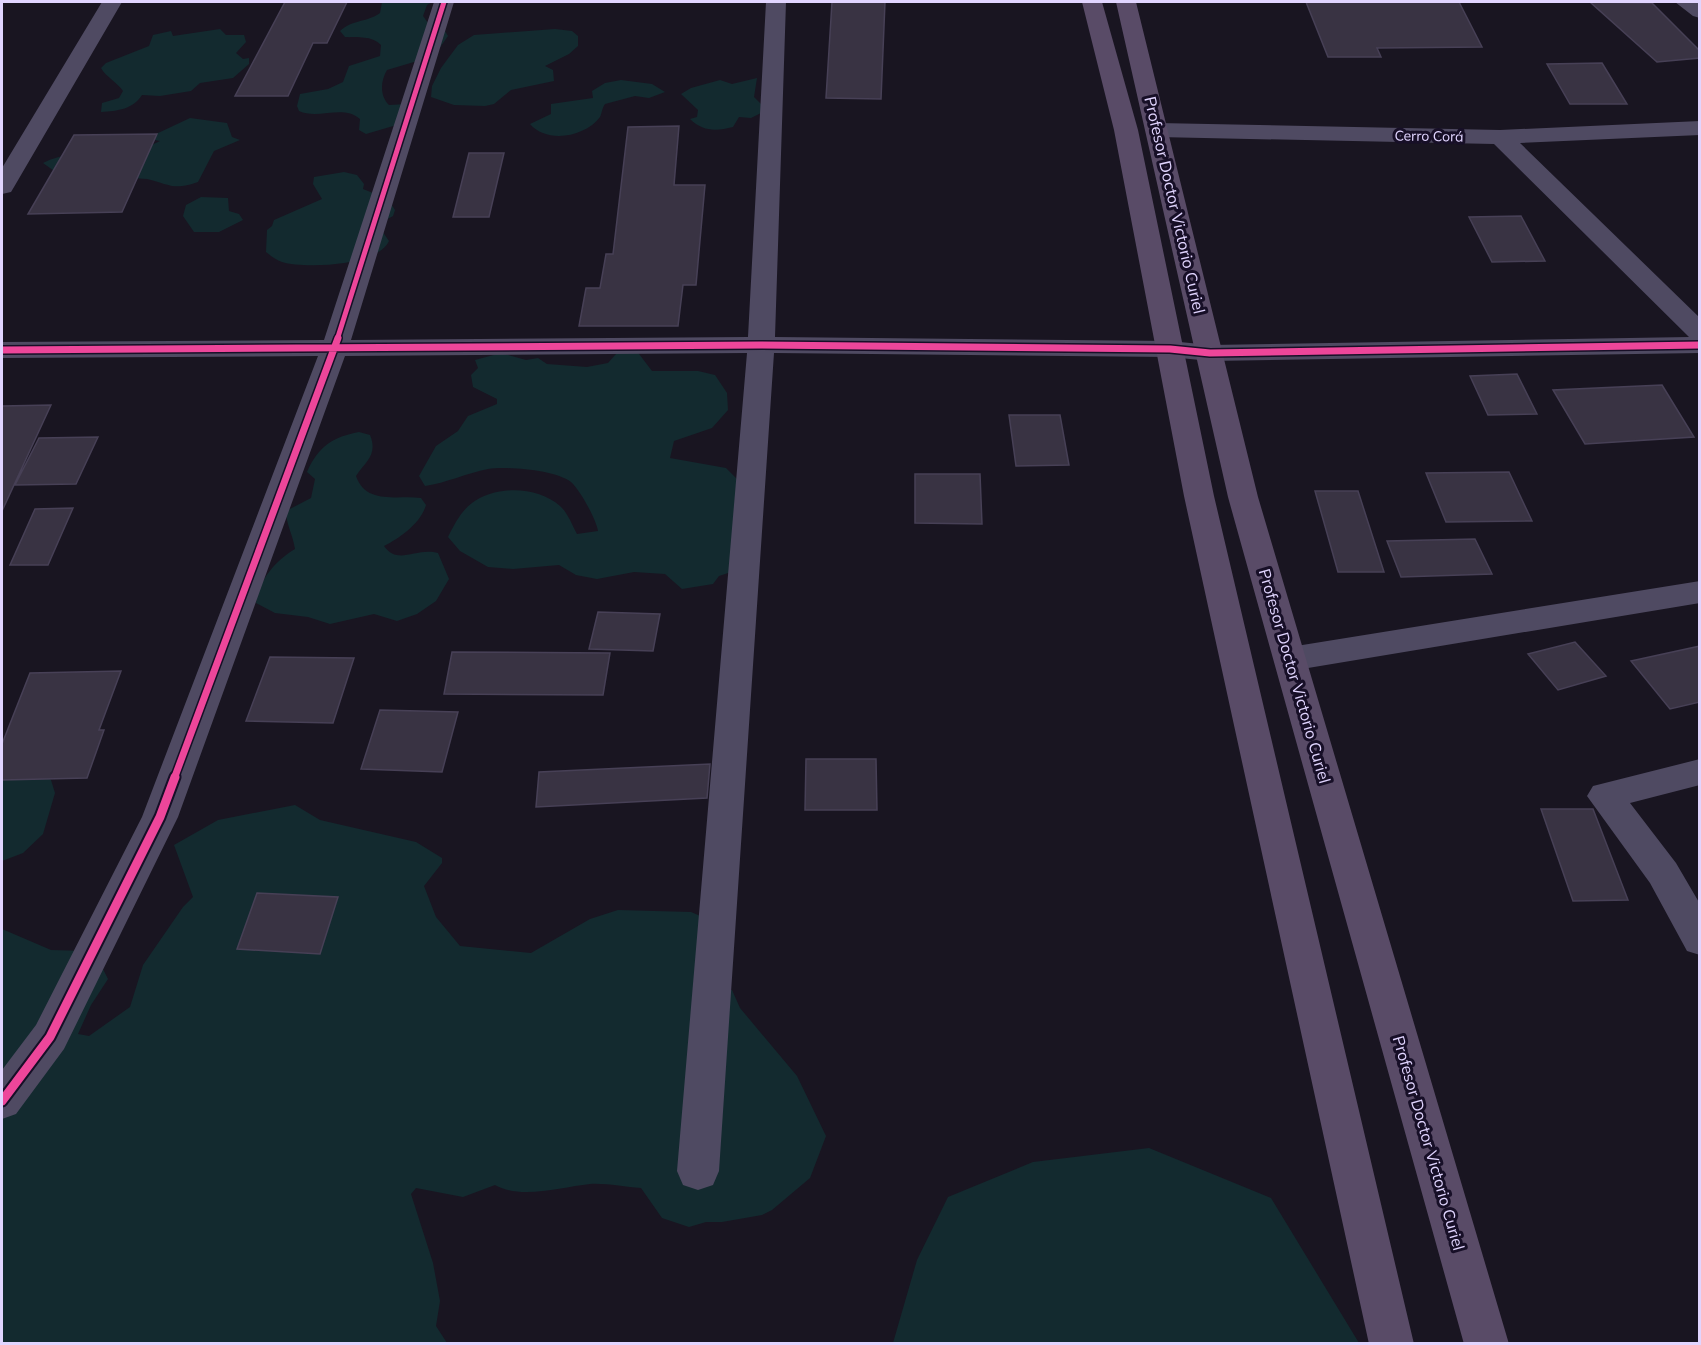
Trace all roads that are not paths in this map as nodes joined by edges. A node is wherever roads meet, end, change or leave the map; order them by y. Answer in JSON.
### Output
{"nodes":[{"id":1,"x":112,"y":2,"type":"edge"},
{"id":2,"x":444,"y":2,"type":"edge"},
{"id":3,"x":776,"y":2,"type":"edge"},
{"id":4,"x":1092,"y":2,"type":"edge"},
{"id":5,"x":1126,"y":2,"type":"edge"},
{"id":6,"x":1685,"y":2,"type":"edge"},
{"id":7,"x":1700,"y":12,"type":"edge"},
{"id":8,"x":1700,"y":129,"type":"edge"},
{"id":9,"x":1158,"y":130,"type":"junction"},
{"id":10,"x":1500,"y":137,"type":"junction"},
{"id":11,"x":2,"y":187,"type":"edge"},
{"id":12,"x":1700,"y":333,"type":"edge"},
{"id":13,"x":761,"y":345,"type":"junction"},
{"id":14,"x":1700,"y":345,"type":"edge"},
{"id":15,"x":335,"y":347,"type":"junction"},
{"id":16,"x":1170,"y":349,"type":"junction"},
{"id":17,"x":2,"y":350,"type":"edge"},
{"id":18,"x":1210,"y":353,"type":"junction"},
{"id":19,"x":1700,"y":592,"type":"edge"},
{"id":20,"x":1290,"y":659,"type":"junction"},
{"id":21,"x":1700,"y":772,"type":"edge"},
{"id":22,"x":1700,"y":940,"type":"edge"},
{"id":23,"x":2,"y":1101,"type":"edge"},
{"id":24,"x":698,"y":1171,"type":"dead end"},
{"id":25,"x":1392,"y":1344,"type":"edge"},
{"id":26,"x":1487,"y":1344,"type":"edge"}],
"edges":[{"from":1,"to":11,"type":"street"},
{"from":2,"to":15,"type":"street"},
{"from":3,"to":13,"type":"street"},
{"from":4,"to":16,"type":"main road","name":"Profesor Doctor Victorio Curiel"},
{"from":5,"to":9,"type":"main road","name":"Profesor Doctor Victorio Curiel"},
{"from":6,"to":7,"type":"street"},
{"from":8,"to":10,"type":"street","name":"Cerro Corá"},
{"from":9,"to":10,"type":"street","name":"Cerro Corá"},
{"from":9,"to":18,"type":"main road","name":"Profesor Doctor Victorio Curiel"},
{"from":10,"to":12,"type":"street"},
{"from":13,"to":15,"type":"street"},
{"from":13,"to":16,"type":"street"},
{"from":13,"to":24,"type":"street"},
{"from":14,"to":18,"type":"street"},
{"from":15,"to":17,"type":"street"},
{"from":15,"to":23,"type":"street"},
{"from":16,"to":18,"type":"street"},
{"from":16,"to":25,"type":"main road","name":"Profesor Doctor Victorio Curiel"},
{"from":18,"to":20,"type":"main road","name":"Profesor Doctor Victorio Curiel"},
{"from":19,"to":20,"type":"street"},
{"from":20,"to":26,"type":"main road","name":"Profesor Doctor Victorio Curiel"},
{"from":21,"to":22,"type":"street"}]}
